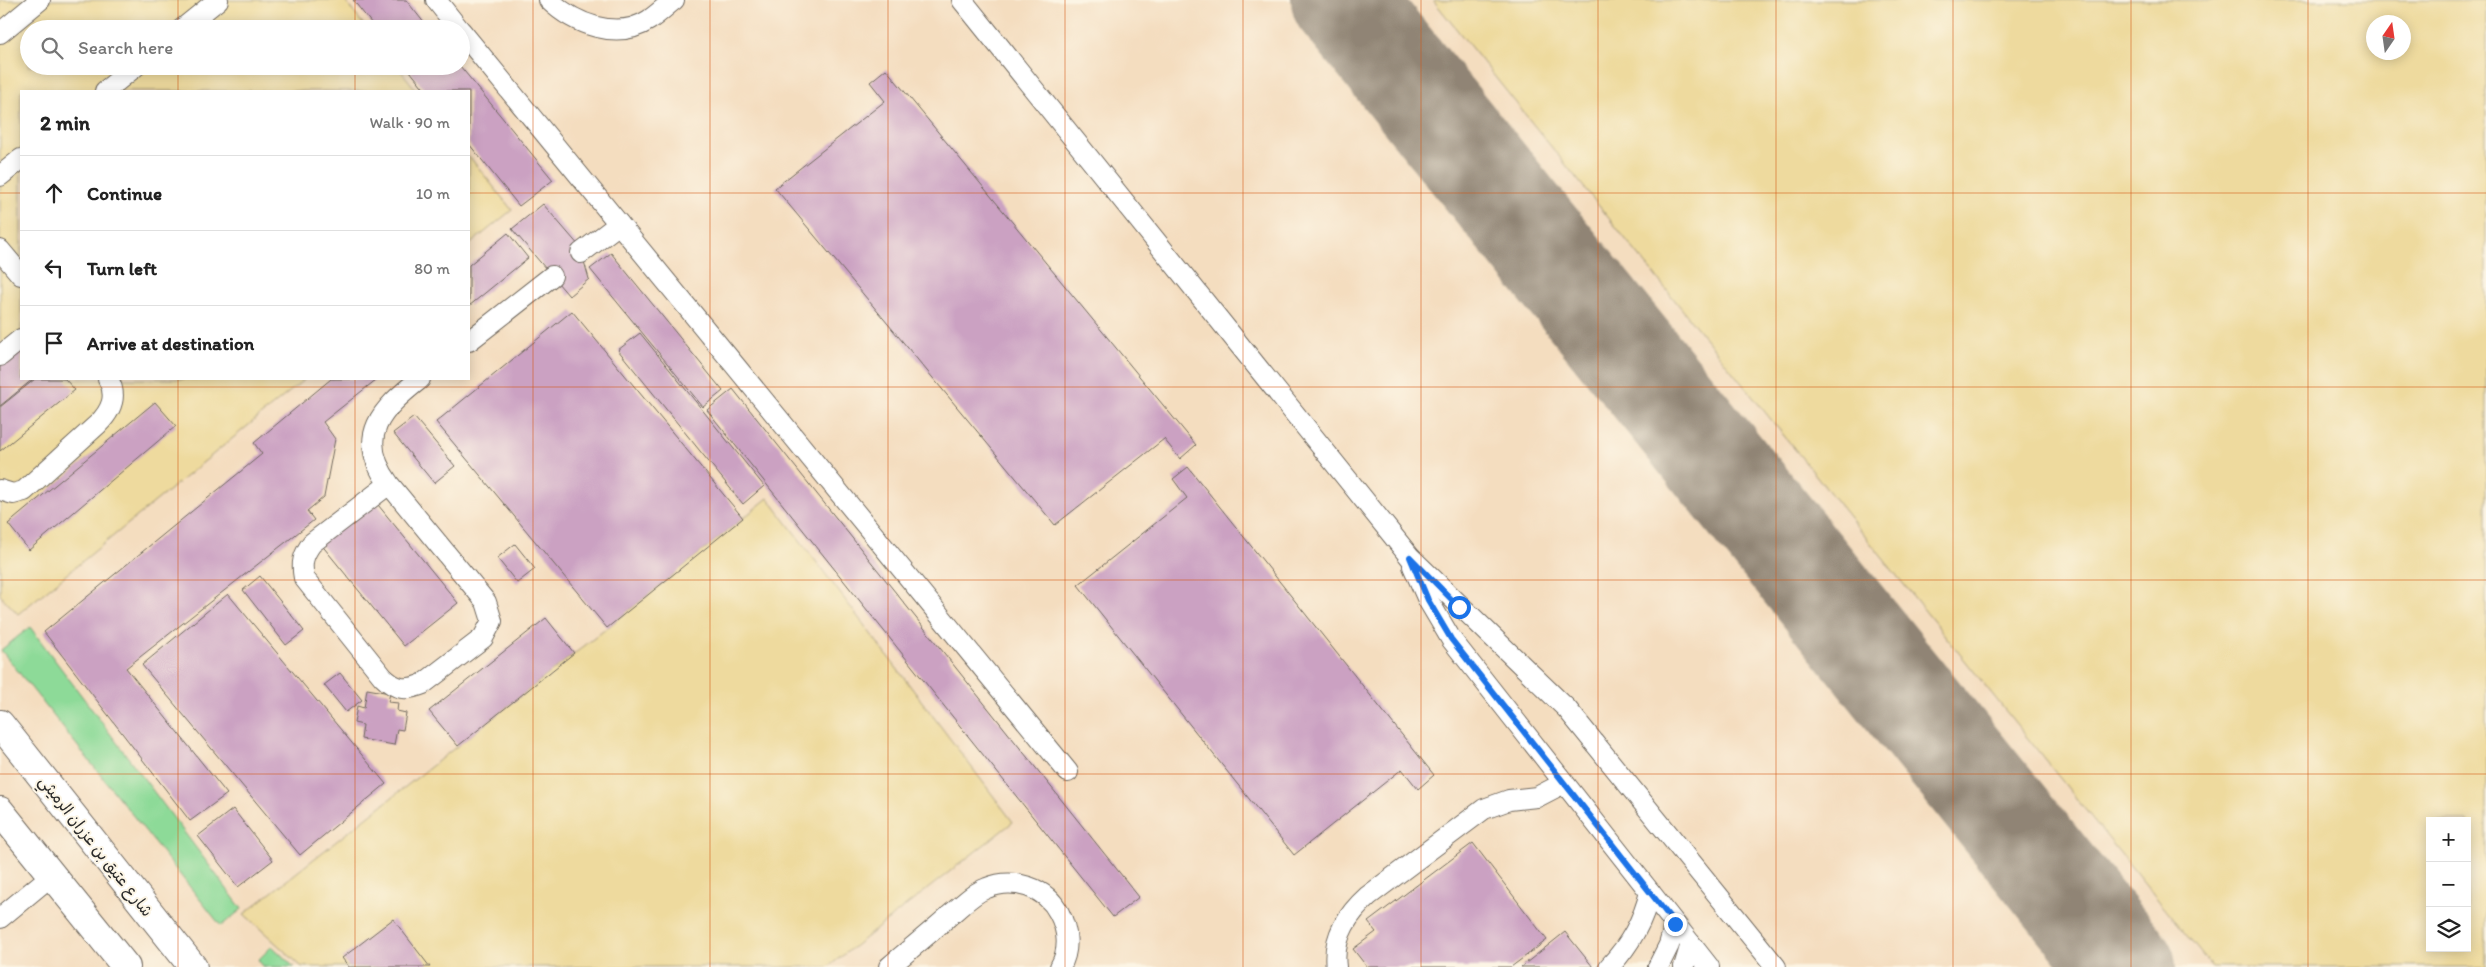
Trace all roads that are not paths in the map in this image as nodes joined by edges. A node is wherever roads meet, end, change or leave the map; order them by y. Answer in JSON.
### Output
{"nodes":[{"id":1,"x":40,"y":0,"type":"edge"},
{"id":2,"x":218,"y":0,"type":"edge"},
{"id":3,"x":436,"y":0,"type":"edge"},
{"id":4,"x":549,"y":0,"type":"edge"},
{"id":5,"x":674,"y":0,"type":"edge"},
{"id":6,"x":962,"y":0,"type":"edge"},
{"id":7,"x":193,"y":20,"type":"edge"},
{"id":8,"x":452,"y":20,"type":"edge"},
{"id":9,"x":0,"y":33,"type":"edge"},
{"id":10,"x":470,"y":42,"type":"edge"},
{"id":11,"x":125,"y":75,"type":"edge"},
{"id":12,"x":106,"y":90,"type":"edge"},
{"id":13,"x":20,"y":160,"type":"edge"},
{"id":14,"x":0,"y":176,"type":"edge"},
{"id":15,"x":619,"y":224,"type":"junction"},
{"id":16,"x":0,"y":250,"type":"edge"},
{"id":17,"x":581,"y":253,"type":"dead end"},
{"id":18,"x":20,"y":274,"type":"edge"},
{"id":19,"x":552,"y":276,"type":"dead end"},
{"id":20,"x":20,"y":340,"type":"edge"},
{"id":21,"x":470,"y":340,"type":"edge"},
{"id":22,"x":0,"y":356,"type":"edge"},
{"id":23,"x":109,"y":380,"type":"edge"},
{"id":24,"x":419,"y":380,"type":"edge"},
{"id":25,"x":389,"y":484,"type":"junction"},
{"id":26,"x":0,"y":490,"type":"edge"},
{"id":27,"x":1410,"y":557,"type":"junction"},
{"id":28,"x":0,"y":724,"type":"edge"},
{"id":29,"x":1068,"y":772,"type":"dead end"},
{"id":30,"x":1564,"y":783,"type":"junction"},
{"id":31,"x":0,"y":811,"type":"edge"},
{"id":32,"x":52,"y":875,"type":"junction"},
{"id":33,"x":1650,"y":892,"type":"junction"},
{"id":34,"x":0,"y":918,"type":"edge"},
{"id":35,"x":1675,"y":924,"type":"junction"},
{"id":36,"x":1691,"y":944,"type":"junction"},
{"id":37,"x":892,"y":966,"type":"edge"},
{"id":38,"x":126,"y":967,"type":"edge"},
{"id":39,"x":193,"y":967,"type":"edge"},
{"id":40,"x":1060,"y":967,"type":"edge"},
{"id":41,"x":1336,"y":967,"type":"edge"},
{"id":42,"x":1609,"y":967,"type":"edge"},
{"id":43,"x":1658,"y":967,"type":"edge"},
{"id":44,"x":1684,"y":967,"type":"edge"},
{"id":45,"x":1709,"y":967,"type":"edge"},
{"id":46,"x":1776,"y":967,"type":"edge"}],
"edges":[{"from":1,"to":9,"type":"lane"},
{"from":2,"to":7,"type":"lane"},
{"from":3,"to":8,"type":"lane"},
{"from":4,"to":5,"type":"lane"},
{"from":6,"to":27,"type":"lane"},
{"from":10,"to":15,"type":"lane"},
{"from":11,"to":12,"type":"lane"},
{"from":13,"to":14,"type":"lane"},
{"from":15,"to":17,"type":"lane"},
{"from":15,"to":29,"type":"lane"},
{"from":16,"to":18,"type":"lane"},
{"from":19,"to":21,"type":"lane"},
{"from":20,"to":22,"type":"lane"},
{"from":23,"to":26,"type":"lane"},
{"from":24,"to":25,"type":"lane"},
{"from":25,"to":25,"type":"lane"},
{"from":27,"to":30,"type":"lane"},
{"from":27,"to":46,"type":"lane"},
{"from":28,"to":39,"type":"street","name":"شارع عتيق بن عزران الرميثي"},
{"from":30,"to":33,"type":"lane"},
{"from":30,"to":41,"type":"lane"},
{"from":31,"to":32,"type":"street"},
{"from":32,"to":34,"type":"lane"},
{"from":32,"to":38,"type":"street"},
{"from":33,"to":35,"type":"lane"},
{"from":33,"to":42,"type":"lane"},
{"from":35,"to":36,"type":"lane"},
{"from":35,"to":43,"type":"lane"},
{"from":36,"to":44,"type":"lane"},
{"from":36,"to":45,"type":"lane"},
{"from":37,"to":40,"type":"lane"}]}
